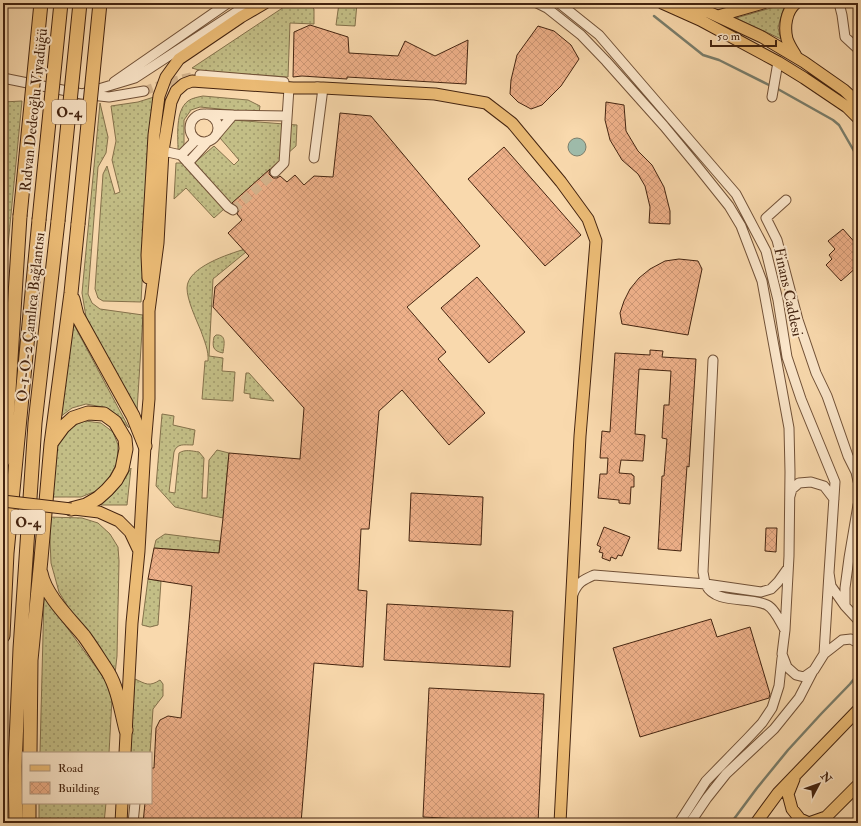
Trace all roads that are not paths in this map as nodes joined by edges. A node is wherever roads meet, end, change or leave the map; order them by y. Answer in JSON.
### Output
{"nodes":[{"id":1,"x":41,"y":3,"type":"edge"},
{"id":2,"x":61,"y":3,"type":"edge"},
{"id":3,"x":80,"y":3,"type":"edge"},
{"id":4,"x":100,"y":3,"type":"edge"},
{"id":5,"x":228,"y":3,"type":"edge"},
{"id":6,"x":250,"y":3,"type":"edge"},
{"id":7,"x":265,"y":3,"type":"edge"},
{"id":8,"x":537,"y":3,"type":"edge"},
{"id":9,"x":560,"y":3,"type":"edge"},
{"id":10,"x":662,"y":3,"type":"edge"},
{"id":11,"x":690,"y":3,"type":"edge"},
{"id":12,"x":763,"y":3,"type":"edge"},
{"id":13,"x":796,"y":3,"type":"edge"},
{"id":14,"x":839,"y":3,"type":"edge"},
{"id":15,"x":718,"y":16,"type":"junction"},
{"id":16,"x":858,"y":49,"type":"edge"},
{"id":17,"x":796,"y":57,"type":"junction"},
{"id":18,"x":778,"y":62,"type":"junction"},
{"id":19,"x":200,"y":75,"type":"tunnel mouth"},
{"id":20,"x":5,"y":80,"type":"edge"},
{"id":21,"x":107,"y":86,"type":"junction"},
{"id":22,"x":289,"y":88,"type":"junction"},
{"id":23,"x":323,"y":88,"type":"junction"},
{"id":24,"x":144,"y":91,"type":"tunnel mouth"},
{"id":25,"x":82,"y":94,"type":"junction"},
{"id":26,"x":772,"y":97,"type":"dead end"},
{"id":27,"x":858,"y":103,"type":"edge"},
{"id":28,"x":205,"y":114,"type":"junction"},
{"id":29,"x":233,"y":115,"type":"junction"},
{"id":30,"x":287,"y":116,"type":"junction"},
{"id":31,"x":858,"y":118,"type":"edge"},
{"id":32,"x":216,"y":136,"type":"junction"},
{"id":33,"x":194,"y":138,"type":"junction"},
{"id":34,"x":208,"y":141,"type":"junction"},
{"id":35,"x":163,"y":151,"type":"junction"},
{"id":36,"x":181,"y":155,"type":"junction"},
{"id":37,"x":314,"y":158,"type":"dead end"},
{"id":38,"x":188,"y":163,"type":"junction"},
{"id":39,"x":275,"y":172,"type":"tunnel mouth"},
{"id":40,"x":786,"y":200,"type":"dead end"},
{"id":41,"x":233,"y":210,"type":"dead end"},
{"id":42,"x":39,"y":220,"type":"joint"},
{"id":43,"x":71,"y":293,"type":"junction"},
{"id":44,"x":149,"y":311,"type":"junction"},
{"id":45,"x":713,"y":360,"type":"dead end"},
{"id":46,"x":8,"y":406,"type":"junction"},
{"id":47,"x":3,"y":420,"type":"edge"},
{"id":48,"x":51,"y":444,"type":"junction"},
{"id":49,"x":145,"y":446,"type":"junction"},
{"id":50,"x":3,"y":461,"type":"edge"},
{"id":51,"x":858,"y":481,"type":"edge"},
{"id":52,"x":790,"y":498,"type":"junction"},
{"id":53,"x":834,"y":500,"type":"junction"},
{"id":54,"x":3,"y":502,"type":"edge"},
{"id":55,"x":858,"y":505,"type":"edge"},
{"id":56,"x":71,"y":509,"type":"junction"},
{"id":57,"x":139,"y":551,"type":"junction"},
{"id":58,"x":41,"y":559,"type":"junction"},
{"id":59,"x":788,"y":566,"type":"junction"},
{"id":60,"x":703,"y":572,"type":"junction"},
{"id":61,"x":829,"y":574,"type":"junction"},
{"id":62,"x":695,"y":583,"type":"junction"},
{"id":63,"x":710,"y":585,"type":"junction"},
{"id":64,"x":572,"y":599,"type":"junction"},
{"id":65,"x":845,"y":606,"type":"junction"},
{"id":66,"x":858,"y":620,"type":"edge"},
{"id":67,"x":785,"y":630,"type":"junction"},
{"id":68,"x":3,"y":636,"type":"edge"},
{"id":69,"x":858,"y":643,"type":"edge"},
{"id":70,"x":782,"y":654,"type":"junction"},
{"id":71,"x":824,"y":654,"type":"junction"},
{"id":72,"x":814,"y":670,"type":"junction"},
{"id":73,"x":858,"y":710,"type":"edge"},
{"id":74,"x":126,"y":730,"type":"junction"},
{"id":75,"x":30,"y":752,"type":"edge"},
{"id":76,"x":124,"y":752,"type":"edge"},
{"id":77,"x":797,"y":773,"type":"junction"},
{"id":78,"x":858,"y":785,"type":"edge"},
{"id":79,"x":29,"y":804,"type":"edge"},
{"id":80,"x":122,"y":804,"type":"edge"},
{"id":81,"x":135,"y":804,"type":"edge"},
{"id":82,"x":823,"y":820,"type":"edge"},
{"id":83,"x":16,"y":823,"type":"edge"},
{"id":84,"x":29,"y":823,"type":"edge"},
{"id":85,"x":121,"y":823,"type":"edge"},
{"id":86,"x":133,"y":823,"type":"edge"},
{"id":87,"x":560,"y":823,"type":"edge"},
{"id":88,"x":679,"y":823,"type":"edge"},
{"id":89,"x":690,"y":823,"type":"edge"},
{"id":90,"x":756,"y":823,"type":"edge"}],
"edges":[{"from":1,"to":46,"type":"highway","bridge":true},
{"from":2,"to":42,"type":"highway","name":"Rıdvan Dedeoğlu Viyadüğü","number":"O-4","bridge":true},
{"from":3,"to":83,"type":"highway","name":"O-1-O-2 Çamlıca Bağlantısı","number":"O-4","bridge":true},
{"from":4,"to":43,"type":"highway","bridge":true},
{"from":5,"to":21,"type":"street"},
{"from":6,"to":21,"type":"street"},
{"from":7,"to":44,"type":"main road"},
{"from":8,"to":52,"type":"street","name":"Finans Caddesi"},
{"from":9,"to":53,"type":"street","name":"Finans Caddesi"},
{"from":10,"to":18,"type":"main road"},
{"from":11,"to":15,"type":"main road"},
{"from":12,"to":15,"type":"main road"},
{"from":13,"to":17,"type":"main road"},
{"from":14,"to":16,"type":"street"},
{"from":15,"to":17,"type":"main road"},
{"from":17,"to":27,"type":"main road"},
{"from":18,"to":26,"type":"street"},
{"from":18,"to":31,"type":"main road"},
{"from":19,"to":23,"type":"street"},
{"from":20,"to":25,"type":"street"},
{"from":21,"to":25,"type":"street"},
{"from":22,"to":23,"type":"main road"},
{"from":22,"to":30,"type":"street"},
{"from":22,"to":35,"type":"main road"},
{"from":23,"to":37,"type":"street"},
{"from":23,"to":64,"type":"main road"},
{"from":24,"to":25,"type":"street"},
{"from":28,"to":29,"type":"street"},
{"from":28,"to":32,"type":"street"},
{"from":28,"to":33,"type":"street"},
{"from":29,"to":30,"type":"street"},
{"from":29,"to":32,"type":"street"},
{"from":30,"to":39,"type":"street"},
{"from":32,"to":34,"type":"street"},
{"from":33,"to":34,"type":"street"},
{"from":33,"to":36,"type":"street"},
{"from":34,"to":38,"type":"street"},
{"from":35,"to":36,"type":"street"},
{"from":35,"to":44,"type":"main road"},
{"from":36,"to":38,"type":"street"},
{"from":38,"to":41,"type":"street"},
{"from":40,"to":51,"type":"street"},
{"from":42,"to":68,"type":"highway","name":"O-1-O-2 Çamlıca Bağlantısı","number":"O-4"},
{"from":43,"to":48,"type":"highway"},
{"from":43,"to":49,"type":"highway"},
{"from":44,"to":49,"type":"main road"},
{"from":45,"to":60,"type":"street"},
{"from":46,"to":47,"type":"highway"},
{"from":46,"to":50,"type":"highway"},
{"from":48,"to":56,"type":"highway"},
{"from":48,"to":58,"type":"highway"},
{"from":49,"to":57,"type":"main road"},
{"from":52,"to":53,"type":"street"},
{"from":52,"to":59,"type":"street","name":"Finans Caddesi"},
{"from":53,"to":61,"type":"street","name":"Finans Caddesi"},
{"from":54,"to":56,"type":"main road","bridge":true},
{"from":55,"to":65,"type":"street"},
{"from":56,"to":57,"type":"main road"},
{"from":57,"to":74,"type":"main road"},
{"from":58,"to":74,"type":"highway"},
{"from":58,"to":75,"type":"highway"},
{"from":59,"to":63,"type":"street"},
{"from":59,"to":67,"type":"street","name":"Finans Caddesi"},
{"from":60,"to":62,"type":"street"},
{"from":60,"to":63,"type":"street"},
{"from":61,"to":65,"type":"street","name":"Finans Caddesi"},
{"from":61,"to":71,"type":"street"},
{"from":62,"to":63,"type":"street"},
{"from":62,"to":64,"type":"street"},
{"from":63,"to":67,"type":"street"},
{"from":64,"to":87,"type":"main road"},
{"from":65,"to":66,"type":"street","name":"Finans Caddesi"},
{"from":67,"to":70,"type":"street","name":"Finans Caddesi"},
{"from":69,"to":71,"type":"street"},
{"from":70,"to":72,"type":"street"},
{"from":70,"to":88,"type":"street","name":"Finans Caddesi"},
{"from":71,"to":72,"type":"street"},
{"from":72,"to":89,"type":"street"},
{"from":73,"to":77,"type":"main road"},
{"from":74,"to":76,"type":"main road"},
{"from":77,"to":82,"type":"main road"},
{"from":77,"to":90,"type":"main road"},
{"from":78,"to":82,"type":"main road"},
{"from":79,"to":84,"type":"highway"},
{"from":80,"to":85,"type":"main road"},
{"from":81,"to":86,"type":"street"}]}
